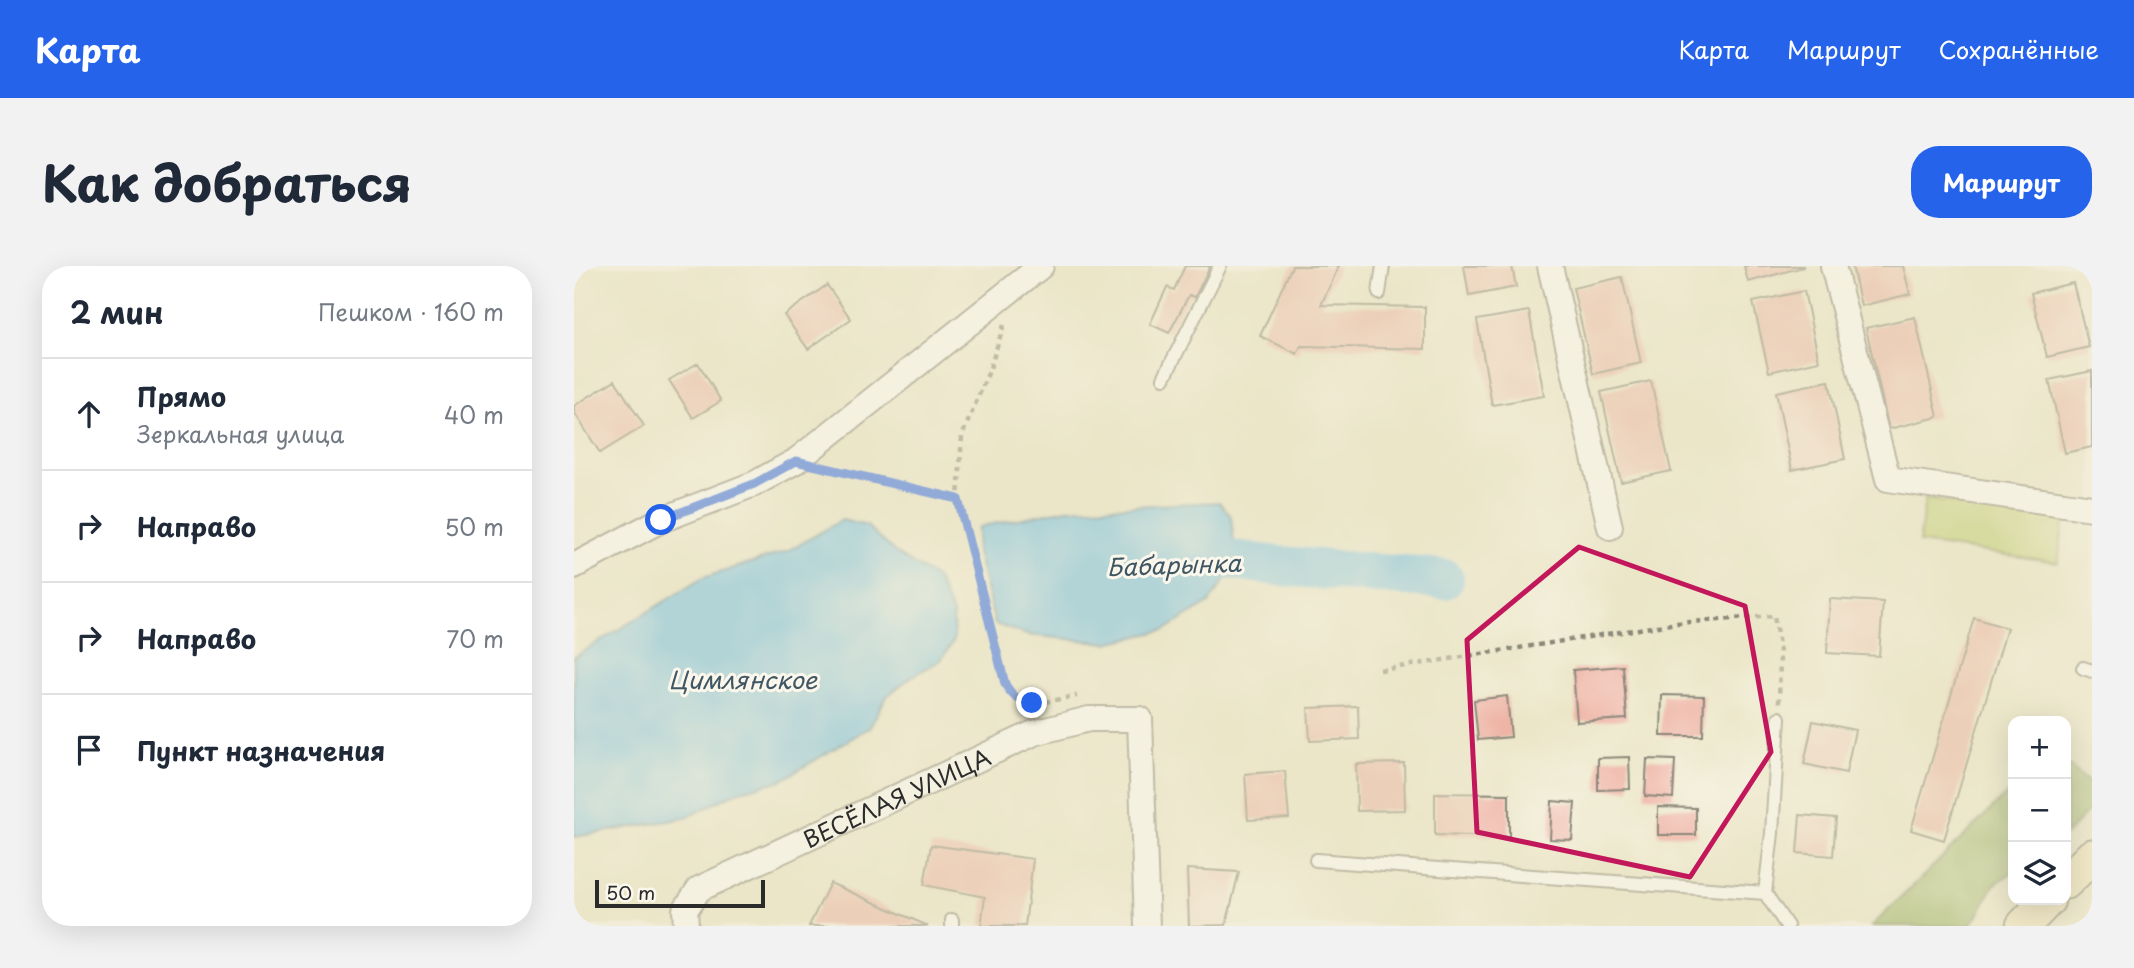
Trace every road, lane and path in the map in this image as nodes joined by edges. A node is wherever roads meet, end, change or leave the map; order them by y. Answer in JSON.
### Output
{"nodes":[{"id":1,"x":1041,"y":266,"type":"edge"},
{"id":2,"x":1220,"y":266,"type":"edge"},
{"id":3,"x":1383,"y":266,"type":"edge"},
{"id":4,"x":1550,"y":266,"type":"edge"},
{"id":5,"x":1833,"y":266,"type":"edge"},
{"id":6,"x":1015,"y":287,"type":"junction"},
{"id":7,"x":1379,"y":293,"type":"dead end"},
{"id":8,"x":1164,"y":378,"type":"dead end"},
{"id":9,"x":796,"y":461,"type":"junction"},
{"id":10,"x":958,"y":499,"type":"junction"},
{"id":11,"x":2092,"y":508,"type":"edge"},
{"id":12,"x":1610,"y":527,"type":"dead end"},
{"id":13,"x":574,"y":566,"type":"edge"},
{"id":14,"x":1380,"y":670,"type":"dead end"},
{"id":15,"x":1080,"y":695,"type":"dead end"},
{"id":16,"x":1779,"y":718,"type":"joint"},
{"id":17,"x":2092,"y":856,"type":"edge"},
{"id":18,"x":1316,"y":860,"type":"dead end"},
{"id":19,"x":2071,"y":877,"type":"edge"},
{"id":20,"x":1765,"y":893,"type":"junction"},
{"id":21,"x":2043,"y":905,"type":"edge"},
{"id":22,"x":686,"y":926,"type":"edge"},
{"id":23,"x":1147,"y":926,"type":"edge"},
{"id":24,"x":1787,"y":926,"type":"edge"},
{"id":25,"x":2023,"y":926,"type":"edge"}],
"edges":[{"from":1,"to":6,"type":"street"},
{"from":2,"to":8,"type":"lane"},
{"from":3,"to":7,"type":"lane"},
{"from":4,"to":12,"type":"street"},
{"from":5,"to":11,"type":"street"},
{"from":6,"to":9,"type":"street"},
{"from":6,"to":10,"type":"path"},
{"from":9,"to":10,"type":"path"},
{"from":9,"to":13,"type":"street"},
{"from":10,"to":15,"type":"path"},
{"from":14,"to":16,"type":"path"},
{"from":16,"to":20,"type":"lane"},
{"from":17,"to":19,"type":"street"},
{"from":18,"to":20,"type":"lane"},
{"from":20,"to":24,"type":"lane"},
{"from":21,"to":25,"type":"street"},
{"from":22,"to":23,"type":"street","name":"ВЕСЁЛАЯ УЛИЦА"}]}
